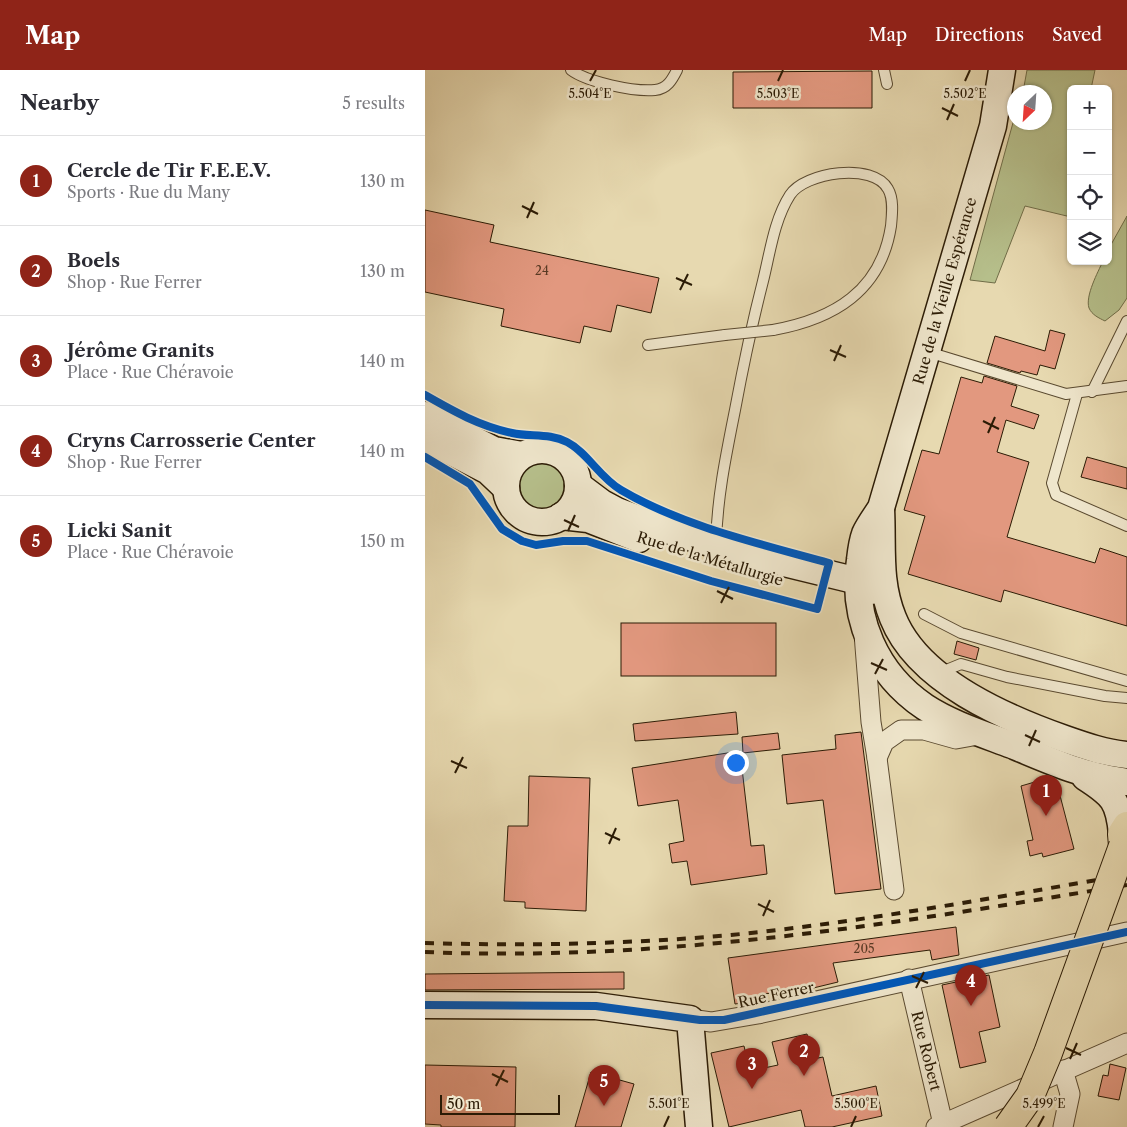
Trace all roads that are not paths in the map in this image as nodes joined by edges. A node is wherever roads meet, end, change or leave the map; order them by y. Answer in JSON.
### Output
{"nodes":[{"id":1,"x":571,"y":70,"type":"edge"},
{"id":2,"x":677,"y":70,"type":"edge"},
{"id":3,"x":884,"y":70,"type":"edge"},
{"id":4,"x":1004,"y":71,"type":"edge"},
{"id":5,"x":887,"y":84,"type":"dead end"},
{"id":6,"x":1127,"y":321,"type":"edge"},
{"id":7,"x":648,"y":345,"type":"dead end"},
{"id":8,"x":927,"y":352,"type":"junction"},
{"id":9,"x":1127,"y":386,"type":"edge"},
{"id":10,"x":1092,"y":392,"type":"junction"},
{"id":11,"x":1077,"y":394,"type":"junction"},
{"id":12,"x":425,"y":415,"type":"edge"},
{"id":13,"x":425,"y":438,"type":"edge"},
{"id":14,"x":522,"y":455,"type":"junction"},
{"id":15,"x":578,"y":485,"type":"junction"},
{"id":16,"x":506,"y":488,"type":"junction"},
{"id":17,"x":881,"y":508,"type":"junction"},
{"id":18,"x":561,"y":516,"type":"junction"},
{"id":19,"x":1127,"y":526,"type":"edge"},
{"id":20,"x":716,"y":545,"type":"junction"},
{"id":21,"x":858,"y":590,"type":"junction"},
{"id":22,"x":924,"y":614,"type":"dead end"},
{"id":23,"x":892,"y":617,"type":"junction"},
{"id":24,"x":864,"y":625,"type":"junction"},
{"id":25,"x":938,"y":674,"type":"junction"},
{"id":26,"x":1127,"y":681,"type":"edge"},
{"id":27,"x":1127,"y":698,"type":"edge"},
{"id":28,"x":985,"y":734,"type":"junction"},
{"id":29,"x":1127,"y":756,"type":"edge"},
{"id":30,"x":877,"y":758,"type":"junction"},
{"id":31,"x":1078,"y":772,"type":"junction"},
{"id":32,"x":1127,"y":782,"type":"edge"},
{"id":33,"x":1125,"y":837,"type":"edge"},
{"id":34,"x":894,"y":890,"type":"dead end"},
{"id":35,"x":1127,"y":932,"type":"edge"},
{"id":36,"x":909,"y":979,"type":"junction"},
{"id":37,"x":425,"y":1005,"type":"edge"},
{"id":38,"x":690,"y":1019,"type":"junction"},
{"id":39,"x":1127,"y":1043,"type":"edge"},
{"id":40,"x":1063,"y":1070,"type":"junction"},
{"id":41,"x":940,"y":1125,"type":"edge"},
{"id":42,"x":699,"y":1127,"type":"edge"},
{"id":43,"x":1008,"y":1127,"type":"edge"},
{"id":44,"x":1063,"y":1127,"type":"edge"}],
"edges":[{"from":1,"to":2,"type":"lane"},
{"from":3,"to":5,"type":"lane"},
{"from":4,"to":8,"type":"street","name":"Rue de la Vieille Espérance"},
{"from":6,"to":10,"type":"lane"},
{"from":7,"to":20,"type":"lane","bridge":true},
{"from":8,"to":11,"type":"lane"},
{"from":8,"to":17,"type":"street","name":"Rue de la Vieille Espérance"},
{"from":9,"to":10,"type":"lane"},
{"from":10,"to":11,"type":"lane"},
{"from":11,"to":19,"type":"lane"},
{"from":12,"to":14,"type":"street"},
{"from":13,"to":16,"type":"street","name":"Rue de la Métallurgie"},
{"from":14,"to":15,"type":"street"},
{"from":14,"to":16,"type":"street"},
{"from":15,"to":18,"type":"street"},
{"from":15,"to":20,"type":"street","name":"Rue de la Métallurgie"},
{"from":16,"to":18,"type":"street","name":"Rue de la Métallurgie"},
{"from":17,"to":21,"type":"street","name":"Rue de la Vieille Espérance"},
{"from":17,"to":23,"type":"street","name":"Rue de la Vieille Espérance"},
{"from":18,"to":21,"type":"street","name":"Rue de la Métallurgie"},
{"from":20,"to":21,"type":"street","name":"Rue de la Métallurgie"},
{"from":21,"to":23,"type":"street"},
{"from":21,"to":24,"type":"street","name":"Rue de la Vieille Espérance"},
{"from":22,"to":26,"type":"lane"},
{"from":23,"to":25,"type":"street"},
{"from":24,"to":28,"type":"street"},
{"from":24,"to":30,"type":"street","name":"Rue de la Vieille Espérance"},
{"from":25,"to":27,"type":"lane"},
{"from":25,"to":29,"type":"street"},
{"from":28,"to":30,"type":"street"},
{"from":28,"to":31,"type":"street"},
{"from":30,"to":34,"type":"street","name":"Rue de la Vieille Espérance"},
{"from":31,"to":32,"type":"street"},
{"from":31,"to":33,"type":"street"},
{"from":33,"to":43,"type":"main road","bridge":true},
{"from":35,"to":36,"type":"street","name":"Rue Ferrer"},
{"from":36,"to":38,"type":"street","name":"Rue Ferrer"},
{"from":36,"to":41,"type":"street","name":"Rue Robert"},
{"from":37,"to":38,"type":"street","name":"Rue Ferrer"},
{"from":38,"to":42,"type":"street"},
{"from":39,"to":40,"type":"street"},
{"from":40,"to":41,"type":"street"},
{"from":40,"to":44,"type":"street"}]}
